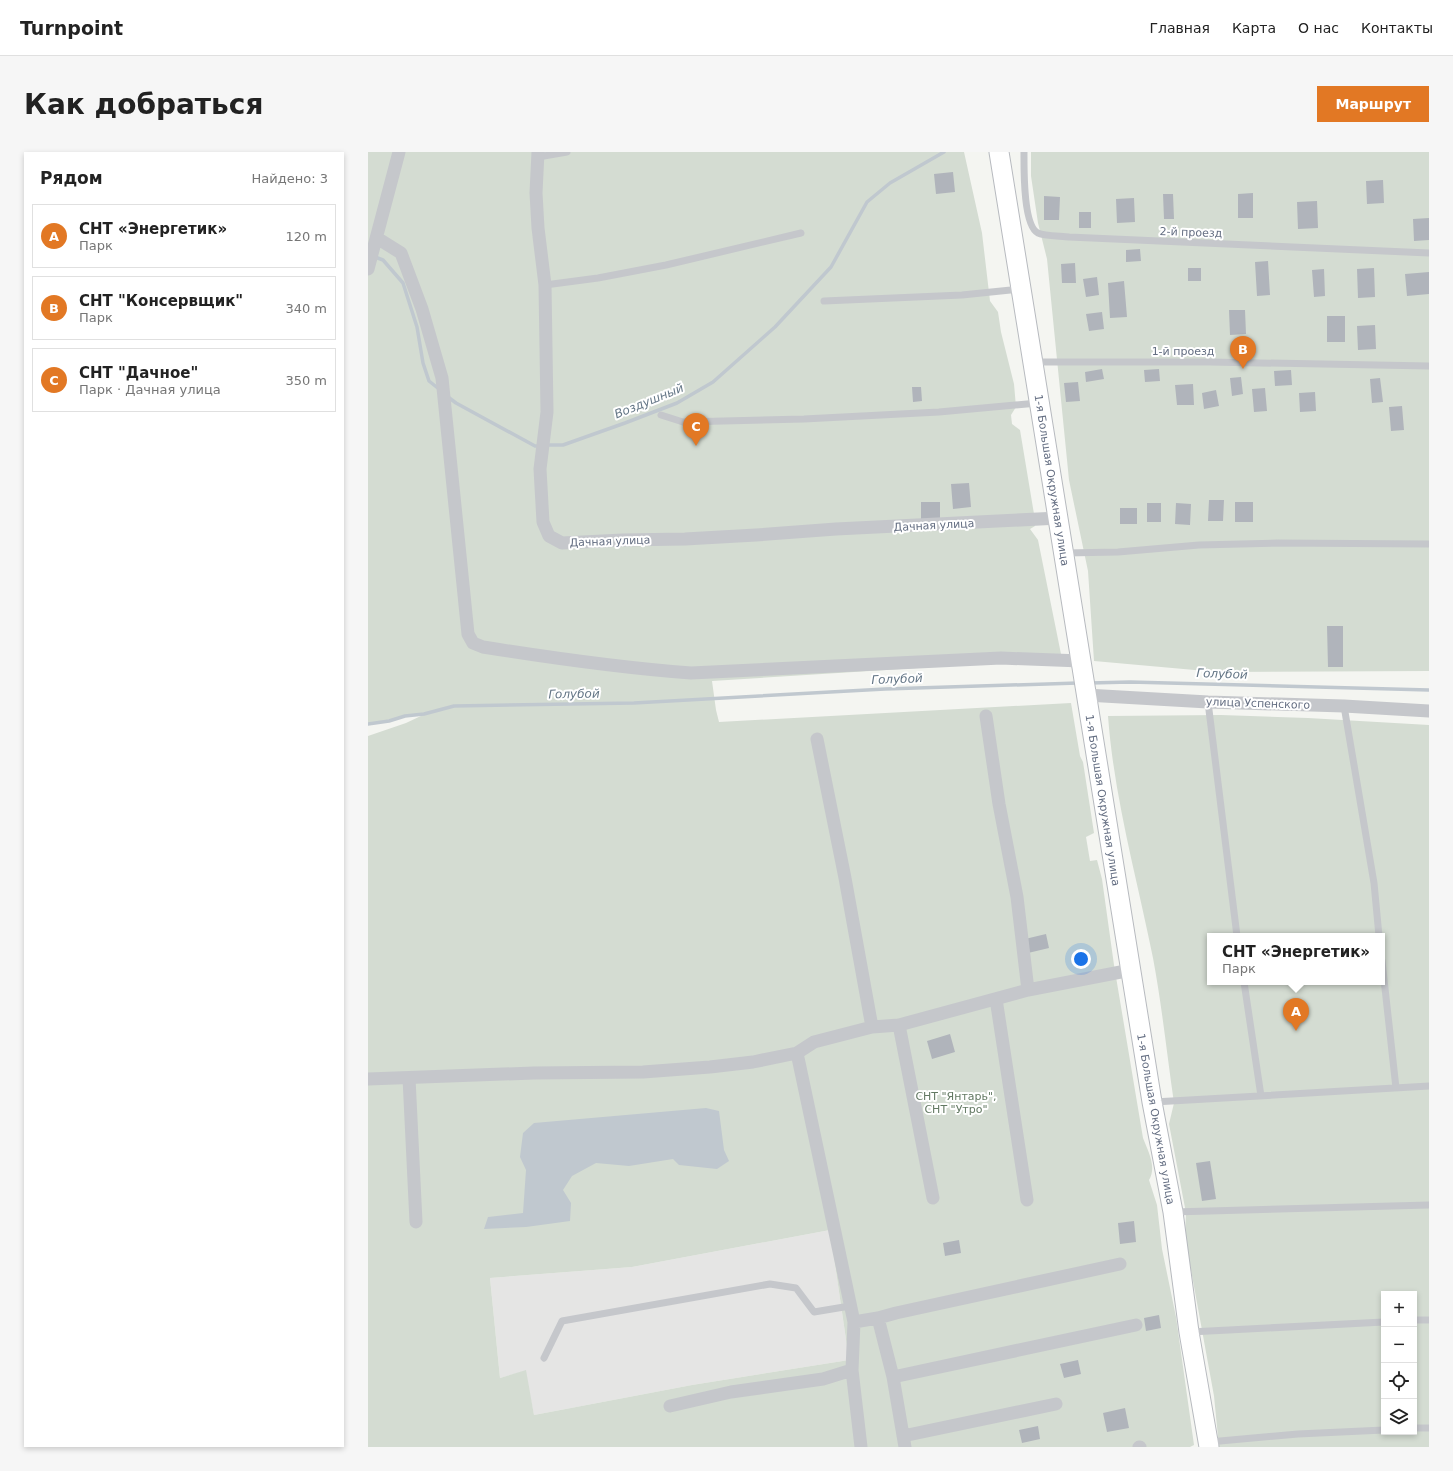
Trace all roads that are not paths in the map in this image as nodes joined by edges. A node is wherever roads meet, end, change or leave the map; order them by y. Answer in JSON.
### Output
{"nodes":[{"id":1,"x":399,"y":152,"type":"edge"},
{"id":2,"x":566,"y":152,"type":"edge"},
{"id":3,"x":999,"y":152,"type":"edge"},
{"id":4,"x":1024,"y":152,"type":"edge"},
{"id":5,"x":538,"y":155,"type":"edge"},
{"id":6,"x":801,"y":233,"type":"dead end"},
{"id":7,"x":373,"y":237,"type":"edge"},
{"id":8,"x":1429,"y":253,"type":"edge"},
{"id":9,"x":368,"y":269,"type":"edge"},
{"id":10,"x":545,"y":285,"type":"junction"},
{"id":11,"x":1021,"y":289,"type":"junction"},
{"id":12,"x":824,"y":301,"type":"dead end"},
{"id":13,"x":1034,"y":362,"type":"junction"},
{"id":14,"x":1429,"y":366,"type":"edge"},
{"id":15,"x":1040,"y":402,"type":"junction"},
{"id":16,"x":661,"y":415,"type":"dead end"},
{"id":17,"x":1059,"y":518,"type":"junction"},
{"id":18,"x":1429,"y":544,"type":"edge"},
{"id":19,"x":1064,"y":553,"type":"junction"},
{"id":20,"x":1082,"y":666,"type":"junction"},
{"id":21,"x":1086,"y":695,"type":"junction"},
{"id":22,"x":1208,"y":702,"type":"junction"},
{"id":23,"x":1344,"y":706,"type":"junction"},
{"id":24,"x":1429,"y":711,"type":"edge"},
{"id":25,"x":986,"y":716,"type":"dead end"},
{"id":26,"x":817,"y":740,"type":"dead end"},
{"id":27,"x":1237,"y":933,"type":"edge"},
{"id":28,"x":1379,"y":933,"type":"edge"},
{"id":29,"x":1131,"y":970,"type":"junction"},
{"id":30,"x":1244,"y":985,"type":"edge"},
{"id":31,"x":1385,"y":985,"type":"edge"},
{"id":32,"x":1028,"y":990,"type":"junction"},
{"id":33,"x":996,"y":999,"type":"junction"},
{"id":34,"x":899,"y":1025,"type":"junction"},
{"id":35,"x":872,"y":1027,"type":"junction"},
{"id":36,"x":797,"y":1053,"type":"junction"},
{"id":37,"x":409,"y":1078,"type":"junction"},
{"id":38,"x":368,"y":1079,"type":"edge"},
{"id":39,"x":1429,"y":1086,"type":"edge"},
{"id":40,"x":1396,"y":1088,"type":"junction"},
{"id":41,"x":1261,"y":1096,"type":"junction"},
{"id":42,"x":1152,"y":1102,"type":"junction"},
{"id":43,"x":933,"y":1198,"type":"dead end"},
{"id":44,"x":1027,"y":1200,"type":"dead end"},
{"id":45,"x":1429,"y":1205,"type":"edge"},
{"id":46,"x":1172,"y":1212,"type":"junction"},
{"id":47,"x":416,"y":1222,"type":"dead end"},
{"id":48,"x":1120,"y":1264,"type":"dead end"},
{"id":49,"x":850,"y":1306,"type":"junction"},
{"id":50,"x":878,"y":1318,"type":"junction"},
{"id":51,"x":1417,"y":1320,"type":"edge"},
{"id":52,"x":1429,"y":1320,"type":"edge"},
{"id":53,"x":854,"y":1322,"type":"junction"},
{"id":54,"x":1381,"y":1322,"type":"edge"},
{"id":55,"x":1136,"y":1325,"type":"dead end"},
{"id":56,"x":1189,"y":1332,"type":"junction"},
{"id":57,"x":544,"y":1358,"type":"dead end"},
{"id":58,"x":852,"y":1370,"type":"junction"},
{"id":59,"x":893,"y":1377,"type":"junction"},
{"id":60,"x":1056,"y":1404,"type":"dead end"},
{"id":61,"x":670,"y":1406,"type":"dead end"},
{"id":62,"x":1417,"y":1428,"type":"edge"},
{"id":63,"x":1429,"y":1428,"type":"edge"},
{"id":64,"x":1381,"y":1430,"type":"edge"},
{"id":65,"x":904,"y":1441,"type":"edge"},
{"id":66,"x":1209,"y":1444,"type":"edge"},
{"id":67,"x":861,"y":1447,"type":"edge"}],
"edges":[{"from":1,"to":7,"type":"street"},
{"from":2,"to":5,"type":"lane"},
{"from":3,"to":11,"type":"street","name":"1-я Большая Окружная улица"},
{"from":4,"to":8,"type":"lane","name":"2-й проезд"},
{"from":5,"to":10,"type":"street","name":"Дачная улица"},
{"from":6,"to":10,"type":"lane"},
{"from":7,"to":9,"type":"street"},
{"from":7,"to":20,"type":"street"},
{"from":10,"to":17,"type":"street","name":"Дачная улица"},
{"from":11,"to":12,"type":"lane"},
{"from":11,"to":13,"type":"street","name":"1-я Большая Окружная улица"},
{"from":13,"to":14,"type":"lane","name":"1-й проезд"},
{"from":13,"to":15,"type":"street","name":"1-я Большая Окружная улица"},
{"from":15,"to":16,"type":"lane"},
{"from":15,"to":17,"type":"street","name":"1-я Большая Окружная улица"},
{"from":17,"to":19,"type":"street","name":"1-я Большая Окружная улица"},
{"from":18,"to":19,"type":"lane"},
{"from":19,"to":20,"type":"street","name":"1-я Большая Окружная улица"},
{"from":20,"to":21,"type":"street","name":"1-я Большая Окружная улица"},
{"from":21,"to":22,"type":"street","name":"улица Успенского"},
{"from":21,"to":29,"type":"street","name":"1-я Большая Окружная улица"},
{"from":22,"to":23,"type":"street","name":"улица Успенского"},
{"from":22,"to":27,"type":"lane"},
{"from":23,"to":24,"type":"street","name":"улица Успенского"},
{"from":23,"to":28,"type":"lane"},
{"from":25,"to":32,"type":"street"},
{"from":26,"to":35,"type":"street"},
{"from":29,"to":32,"type":"street"},
{"from":29,"to":42,"type":"street","name":"1-я Большая Окружная улица"},
{"from":30,"to":41,"type":"lane"},
{"from":31,"to":40,"type":"lane"},
{"from":32,"to":33,"type":"street"},
{"from":33,"to":34,"type":"street"},
{"from":33,"to":44,"type":"street"},
{"from":34,"to":35,"type":"street"},
{"from":34,"to":43,"type":"street"},
{"from":35,"to":36,"type":"street"},
{"from":36,"to":37,"type":"street"},
{"from":36,"to":49,"type":"street"},
{"from":37,"to":38,"type":"street"},
{"from":37,"to":47,"type":"street"},
{"from":39,"to":40,"type":"lane"},
{"from":40,"to":41,"type":"lane"},
{"from":41,"to":42,"type":"lane"},
{"from":42,"to":46,"type":"street","name":"1-я Большая Окружная улица"},
{"from":45,"to":46,"type":"lane"},
{"from":46,"to":56,"type":"street","name":"1-я Большая Окружная улица"},
{"from":48,"to":50,"type":"street"},
{"from":49,"to":53,"type":"street"},
{"from":49,"to":57,"type":"lane"},
{"from":50,"to":53,"type":"street"},
{"from":50,"to":59,"type":"street"},
{"from":51,"to":52,"type":"lane"},
{"from":53,"to":58,"type":"street"},
{"from":54,"to":56,"type":"lane"},
{"from":55,"to":59,"type":"street"},
{"from":56,"to":66,"type":"street","name":"1-я Большая Окружная улица"},
{"from":58,"to":61,"type":"street"},
{"from":58,"to":67,"type":"street"},
{"from":59,"to":65,"type":"street"},
{"from":60,"to":65,"type":"street"},
{"from":62,"to":63,"type":"lane"},
{"from":64,"to":66,"type":"lane"}]}
